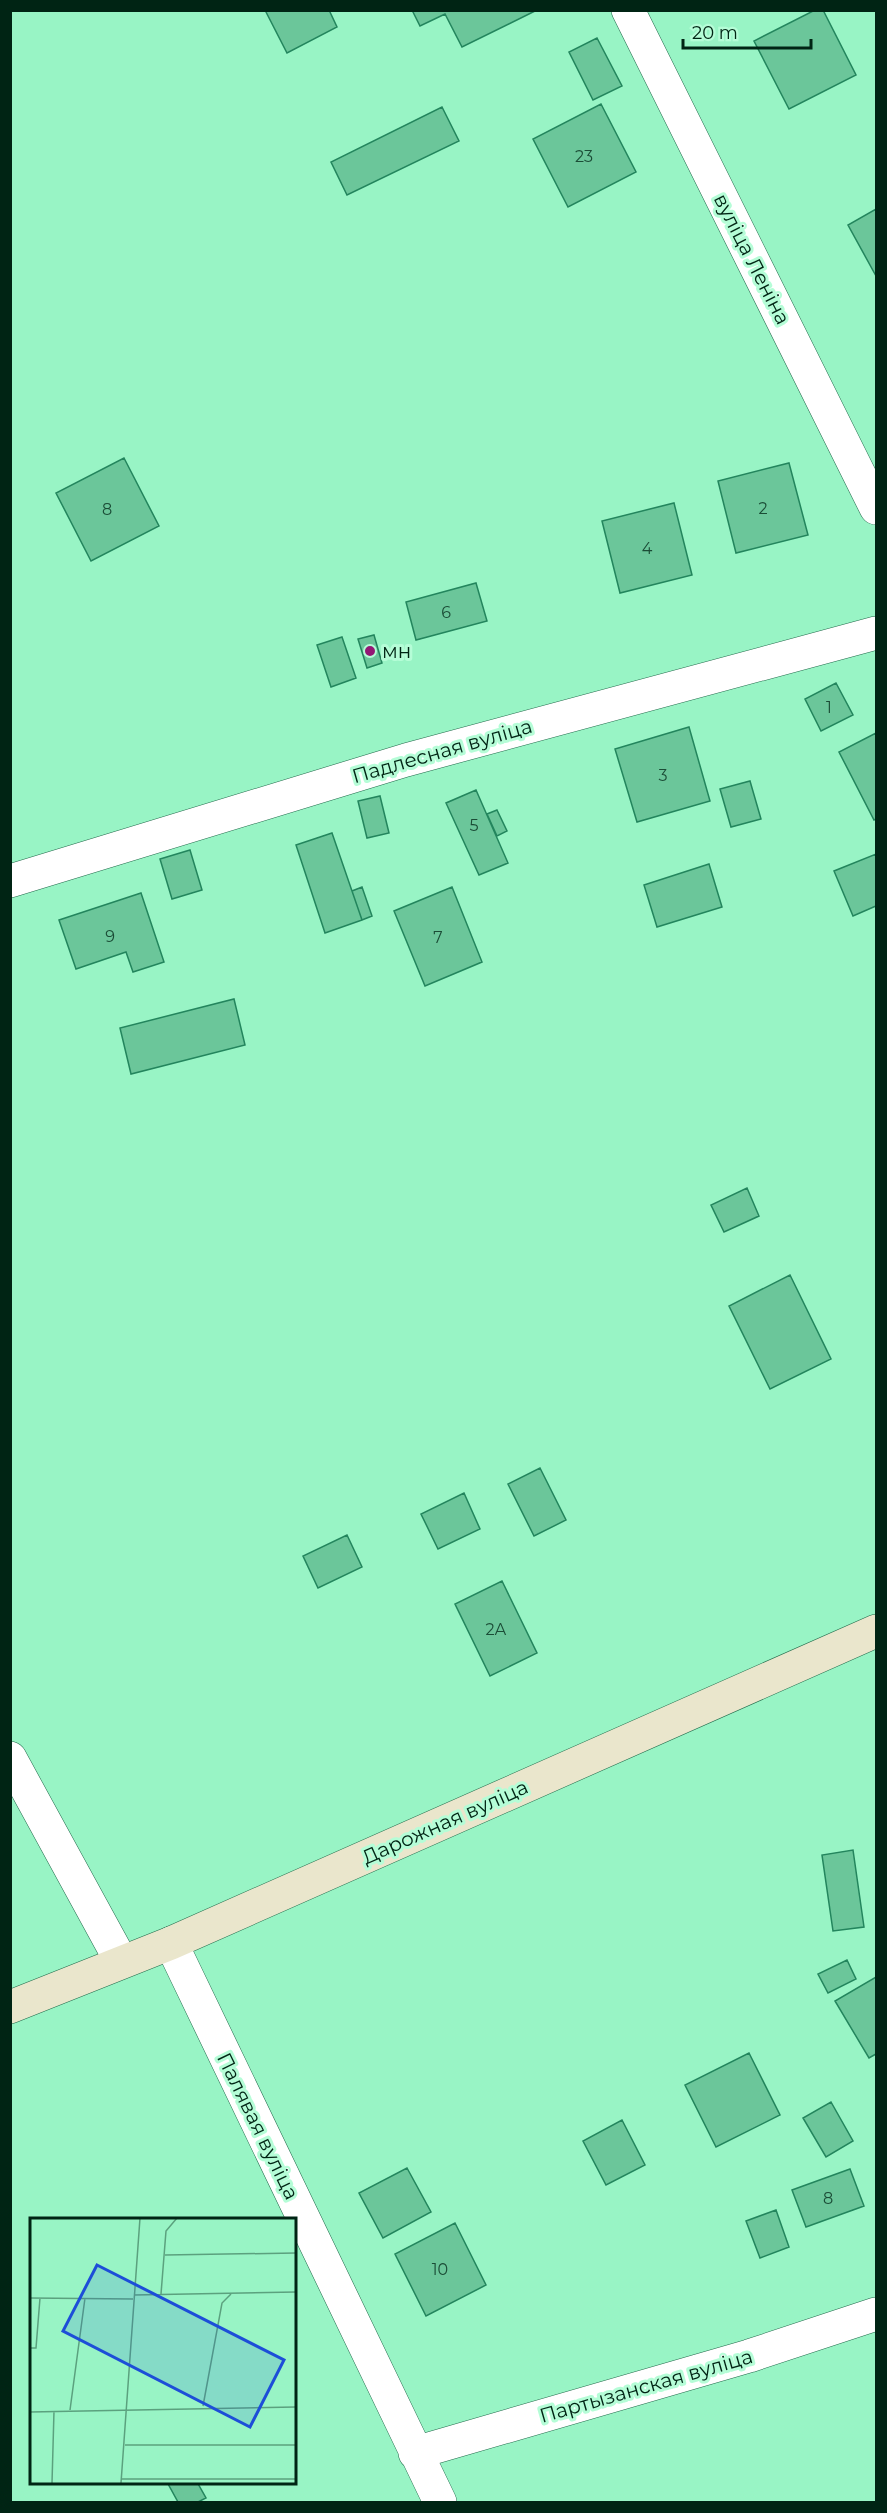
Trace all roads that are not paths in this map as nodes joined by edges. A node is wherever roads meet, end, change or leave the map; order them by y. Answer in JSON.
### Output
{"nodes":[{"id":1,"x":628,"y":10,"type":"edge"},
{"id":2,"x":876,"y":508,"type":"edge"},
{"id":3,"x":876,"y":633,"type":"edge"},
{"id":4,"x":10,"y":881,"type":"edge"},
{"id":5,"x":876,"y":1631,"type":"edge"},
{"id":6,"x":10,"y":1758,"type":"edge"},
{"id":7,"x":171,"y":1943,"type":"junction"},
{"id":8,"x":121,"y":1961,"type":"junction"},
{"id":9,"x":10,"y":2007,"type":"edge"},
{"id":10,"x":876,"y":2314,"type":"edge"},
{"id":11,"x":415,"y":2453,"type":"junction"},
{"id":12,"x":440,"y":2502,"type":"edge"}],
"edges":[{"from":1,"to":2,"type":"street","name":"вуліца Леніна"},
{"from":3,"to":4,"type":"street","name":"Падлесная вуліца"},
{"from":5,"to":7,"type":"main road","name":"Дарожная вуліца"},
{"from":6,"to":8,"type":"street"},
{"from":7,"to":8,"type":"main road","name":"Дарожная вуліца"},
{"from":7,"to":11,"type":"street","name":"Палявая вуліца"},
{"from":8,"to":9,"type":"main road","name":"Дарожная вуліца"},
{"from":10,"to":11,"type":"street","name":"Партызанская вуліца"},
{"from":11,"to":12,"type":"street","name":"Палявая вуліца"}]}
